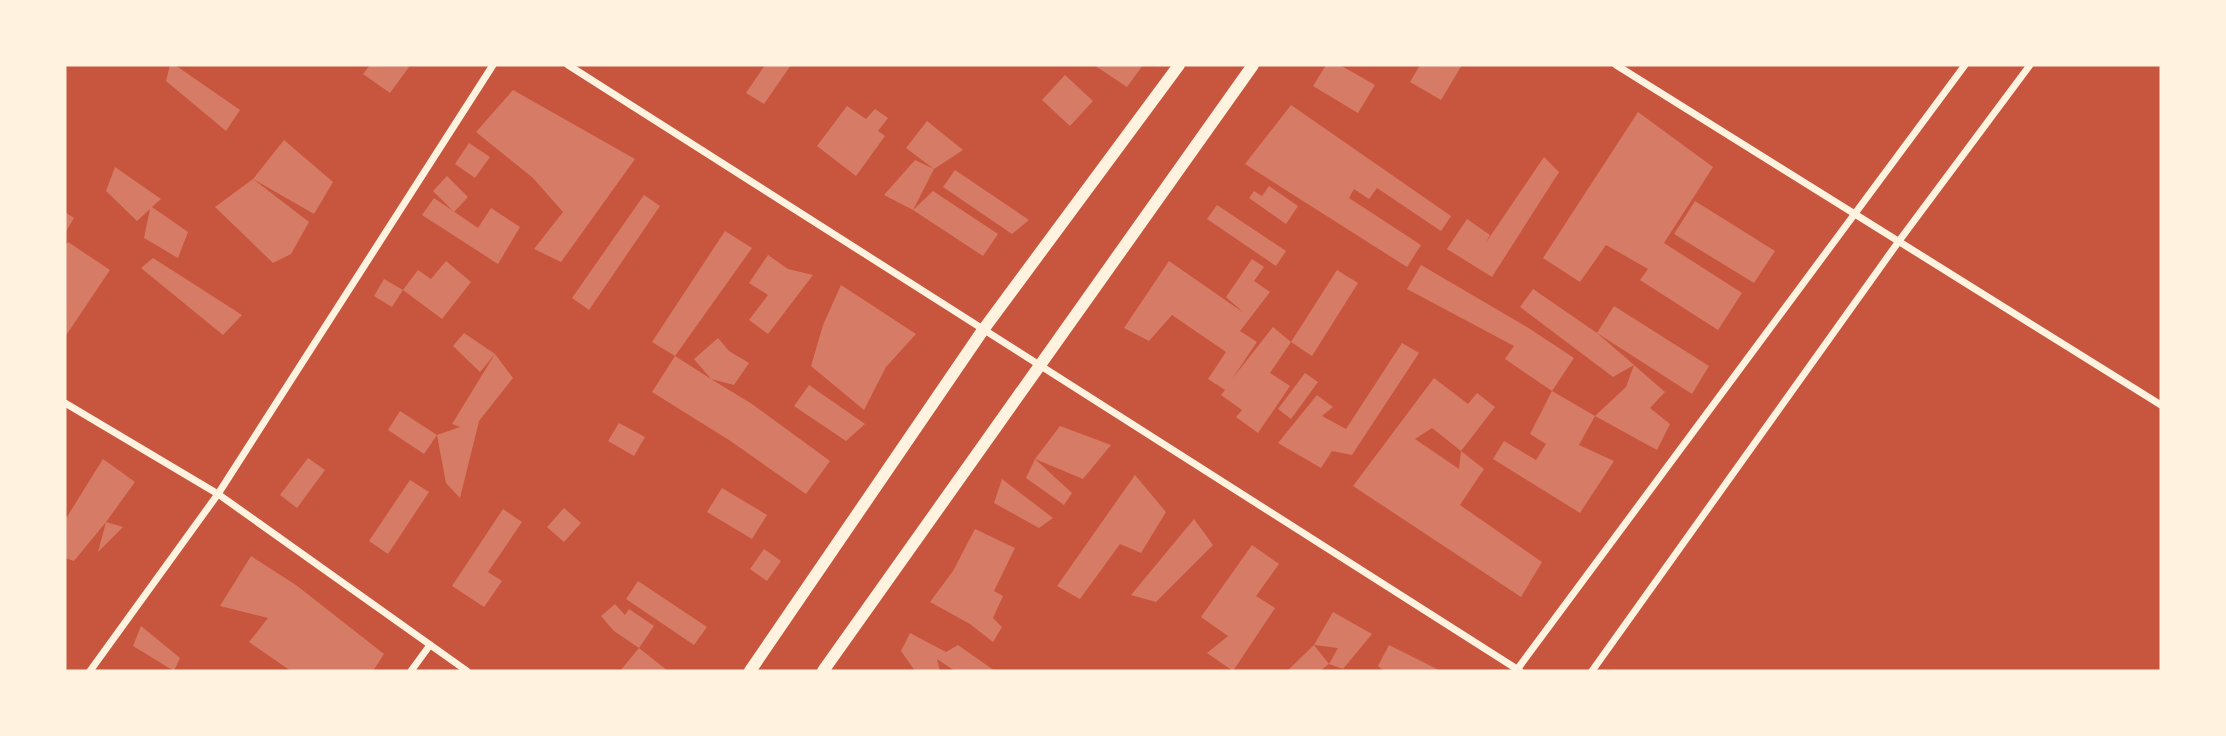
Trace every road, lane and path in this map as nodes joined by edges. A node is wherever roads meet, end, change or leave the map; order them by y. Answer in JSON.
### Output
{"nodes":[{"id":1,"x":493,"y":65,"type":"edge"},
{"id":2,"x":568,"y":65,"type":"edge"},
{"id":3,"x":1179,"y":65,"type":"edge"},
{"id":4,"x":1253,"y":65,"type":"edge"},
{"id":5,"x":1616,"y":65,"type":"edge"},
{"id":6,"x":1965,"y":65,"type":"edge"},
{"id":7,"x":2030,"y":65,"type":"edge"},
{"id":8,"x":1855,"y":215,"type":"junction"},
{"id":9,"x":1899,"y":241,"type":"junction"},
{"id":10,"x":983,"y":330,"type":"junction"},
{"id":11,"x":1037,"y":366,"type":"junction"},
{"id":12,"x":65,"y":402,"type":"edge"},
{"id":13,"x":2161,"y":405,"type":"edge"},
{"id":14,"x":218,"y":494,"type":"junction"},
{"id":15,"x":430,"y":645,"type":"junction"},
{"id":16,"x":90,"y":671,"type":"edge"},
{"id":17,"x":411,"y":671,"type":"edge"},
{"id":18,"x":467,"y":671,"type":"edge"},
{"id":19,"x":750,"y":671,"type":"edge"},
{"id":20,"x":823,"y":671,"type":"edge"},
{"id":21,"x":1518,"y":671,"type":"edge"},
{"id":22,"x":1592,"y":671,"type":"edge"}],
"edges":[{"from":1,"to":14,"type":"street"},
{"from":2,"to":10,"type":"street"},
{"from":3,"to":10,"type":"street"},
{"from":4,"to":11,"type":"street"},
{"from":5,"to":8,"type":"street"},
{"from":6,"to":8,"type":"street"},
{"from":7,"to":9,"type":"street"},
{"from":8,"to":9,"type":"street"},
{"from":8,"to":21,"type":"street"},
{"from":9,"to":13,"type":"street"},
{"from":9,"to":22,"type":"street"},
{"from":10,"to":11,"type":"street"},
{"from":10,"to":19,"type":"street"},
{"from":11,"to":20,"type":"street"},
{"from":11,"to":21,"type":"street"},
{"from":12,"to":14,"type":"street"},
{"from":14,"to":15,"type":"street"},
{"from":14,"to":16,"type":"street"},
{"from":15,"to":17,"type":"street"},
{"from":15,"to":18,"type":"street"}]}
